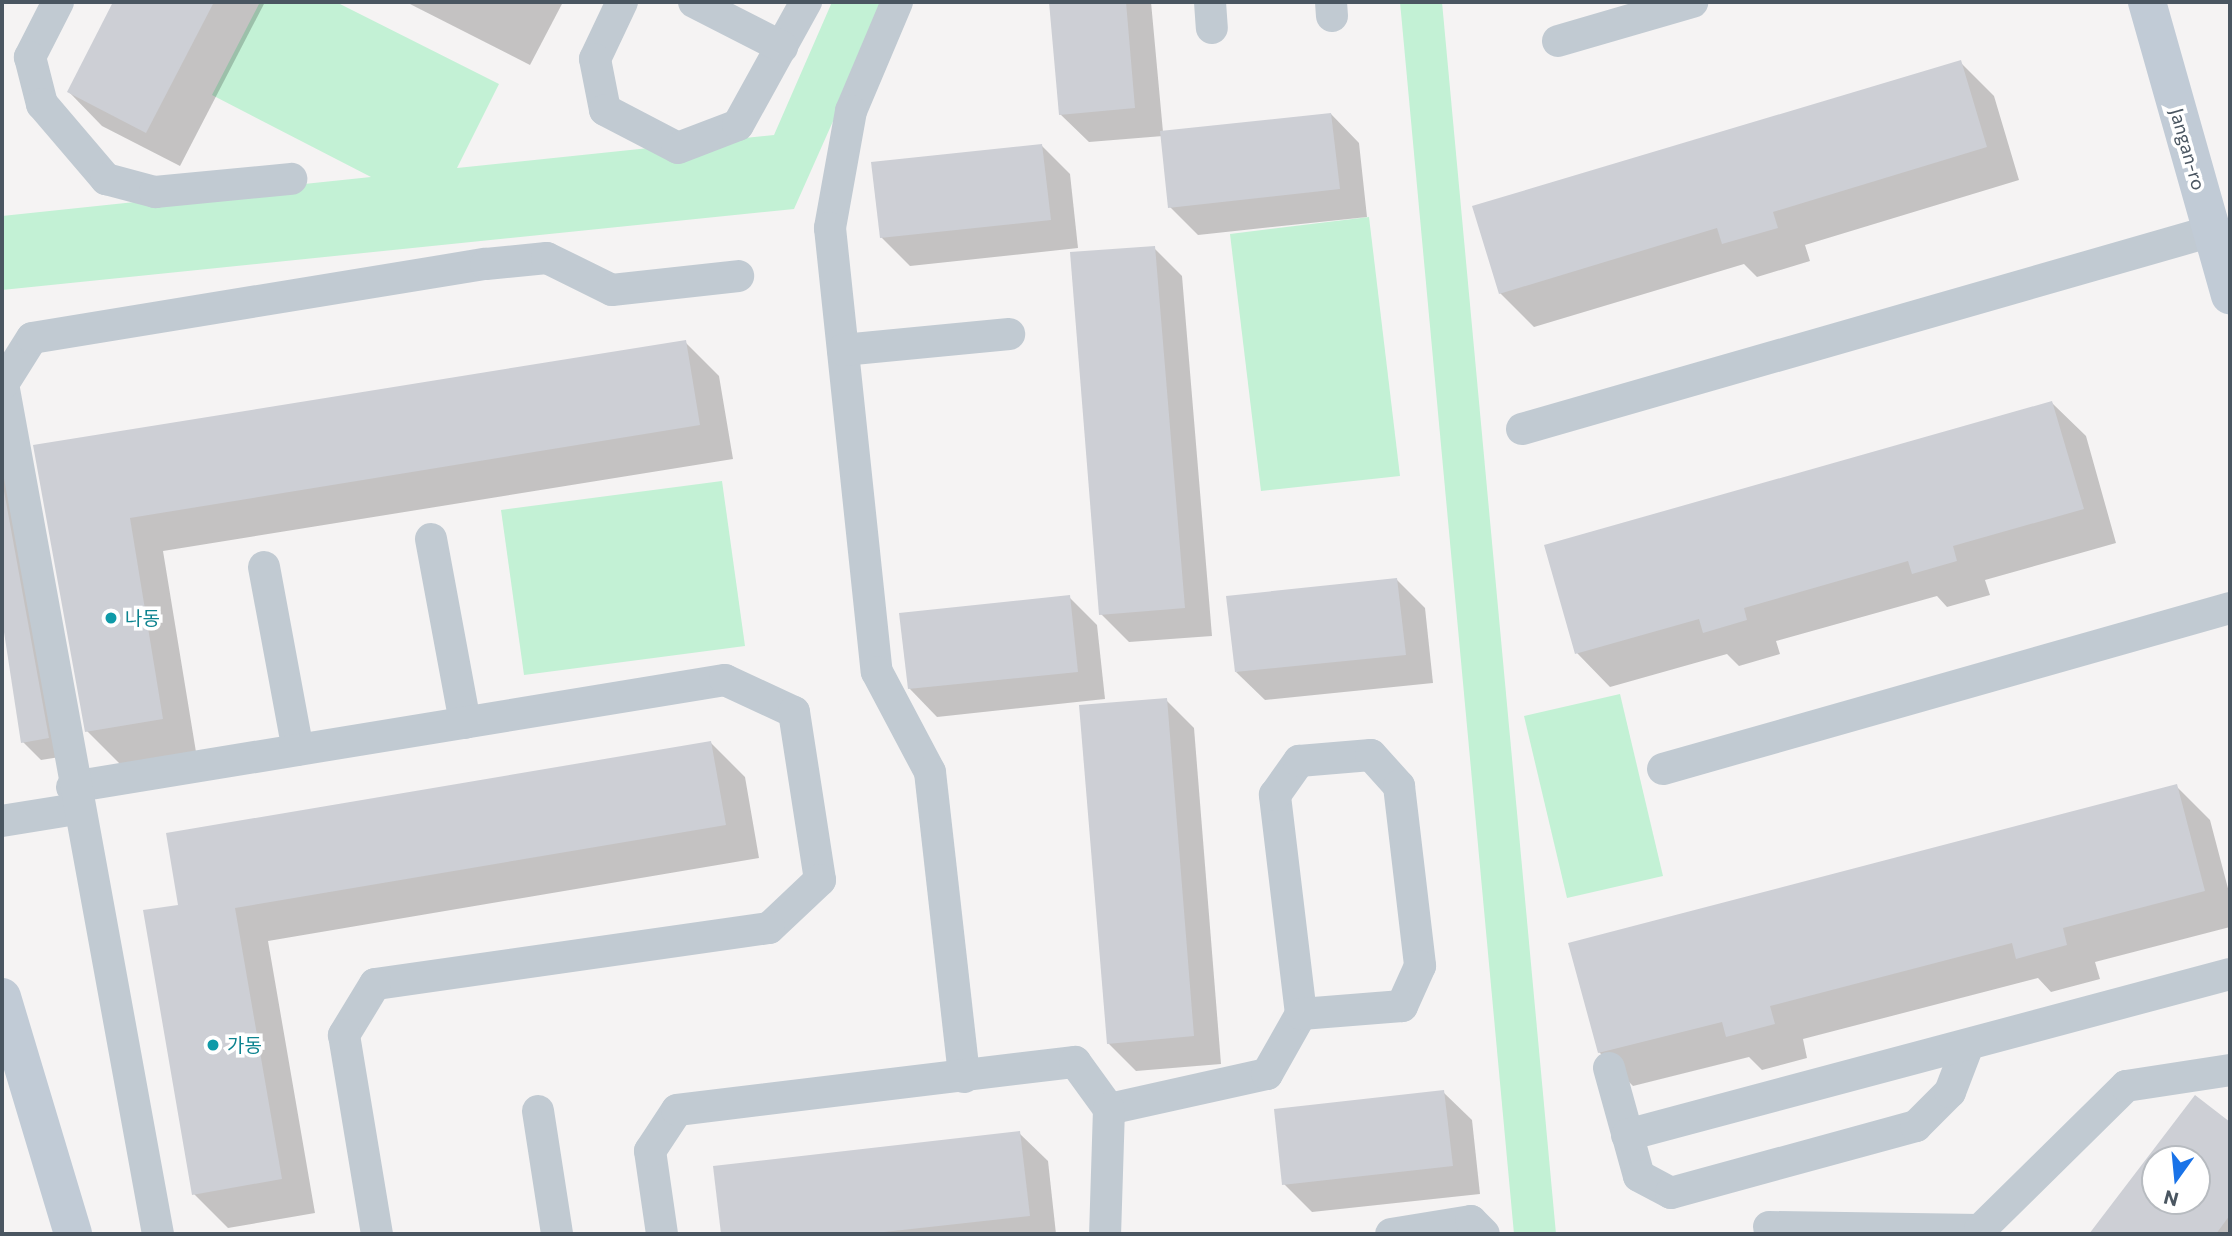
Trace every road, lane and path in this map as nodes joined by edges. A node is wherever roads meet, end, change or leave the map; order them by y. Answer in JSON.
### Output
{"nodes":[{"id":1,"x":58,"y":2,"type":"edge"},
{"id":2,"x":622,"y":2,"type":"edge"},
{"id":3,"x":694,"y":2,"type":"edge"},
{"id":4,"x":806,"y":2,"type":"edge"},
{"id":5,"x":897,"y":2,"type":"edge"},
{"id":6,"x":1692,"y":2,"type":"edge"},
{"id":7,"x":2147,"y":2,"type":"edge"},
{"id":8,"x":1558,"y":41,"type":"dead end"},
{"id":9,"x":782,"y":47,"type":"junction"},
{"id":10,"x":291,"y":179,"type":"dead end"},
{"id":11,"x":2212,"y":231,"type":"junction"},
{"id":12,"x":738,"y":276,"type":"dead end"},
{"id":13,"x":2230,"y":295,"type":"edge"},
{"id":14,"x":1009,"y":334,"type":"dead end"},
{"id":15,"x":843,"y":350,"type":"junction"},
{"id":16,"x":1522,"y":429,"type":"dead end"},
{"id":17,"x":431,"y":540,"type":"dead end"},
{"id":18,"x":264,"y":567,"type":"dead end"},
{"id":19,"x":2230,"y":608,"type":"edge"},
{"id":20,"x":465,"y":723,"type":"junction"},
{"id":21,"x":298,"y":750,"type":"junction"},
{"id":22,"x":1663,"y":769,"type":"dead end"},
{"id":23,"x":74,"y":798,"type":"junction"},
{"id":24,"x":2,"y":821,"type":"edge"},
{"id":25,"x":2230,"y":974,"type":"edge"},
{"id":26,"x":2,"y":996,"type":"edge"},
{"id":27,"x":1301,"y":1014,"type":"junction"},
{"id":28,"x":1968,"y":1045,"type":"junction"},
{"id":29,"x":1609,"y":1068,"type":"dead end"},
{"id":30,"x":2230,"y":1070,"type":"edge"},
{"id":31,"x":964,"y":1077,"type":"junction"},
{"id":32,"x":1110,"y":1109,"type":"junction"},
{"id":33,"x":538,"y":1111,"type":"dead end"},
{"id":34,"x":1627,"y":1135,"type":"junction"},
{"id":35,"x":1769,"y":1227,"type":"dead end"},
{"id":36,"x":74,"y":1234,"type":"edge"},
{"id":37,"x":158,"y":1234,"type":"edge"},
{"id":38,"x":377,"y":1234,"type":"edge"},
{"id":39,"x":557,"y":1234,"type":"edge"},
{"id":40,"x":662,"y":1234,"type":"edge"},
{"id":41,"x":1105,"y":1234,"type":"edge"},
{"id":42,"x":1391,"y":1234,"type":"edge"},
{"id":43,"x":1484,"y":1234,"type":"edge"}],
"edges":[{"from":1,"to":10,"type":"lane"},
{"from":2,"to":9,"type":"lane"},
{"from":3,"to":9,"type":"lane"},
{"from":4,"to":9,"type":"lane"},
{"from":5,"to":15,"type":"lane"},
{"from":6,"to":8,"type":"lane"},
{"from":7,"to":11,"type":"main road","name":"Jangan-ro"},
{"from":11,"to":13,"type":"main road","name":"Jangan-ro"},
{"from":11,"to":16,"type":"lane"},
{"from":12,"to":23,"type":"lane"},
{"from":14,"to":15,"type":"lane"},
{"from":15,"to":31,"type":"lane"},
{"from":17,"to":20,"type":"lane"},
{"from":18,"to":21,"type":"lane"},
{"from":19,"to":22,"type":"lane"},
{"from":20,"to":21,"type":"lane"},
{"from":20,"to":38,"type":"lane"},
{"from":21,"to":23,"type":"lane"},
{"from":23,"to":24,"type":"lane"},
{"from":23,"to":37,"type":"lane"},
{"from":25,"to":28,"type":"lane"},
{"from":26,"to":36,"type":"main road"},
{"from":27,"to":27,"type":"lane"},
{"from":27,"to":32,"type":"lane"},
{"from":28,"to":34,"type":"lane"},
{"from":28,"to":34,"type":"lane"},
{"from":29,"to":34,"type":"lane"},
{"from":30,"to":35,"type":"lane"},
{"from":31,"to":32,"type":"lane"},
{"from":31,"to":40,"type":"lane"},
{"from":32,"to":41,"type":"lane"},
{"from":33,"to":39,"type":"lane"},
{"from":42,"to":43,"type":"lane"}]}
